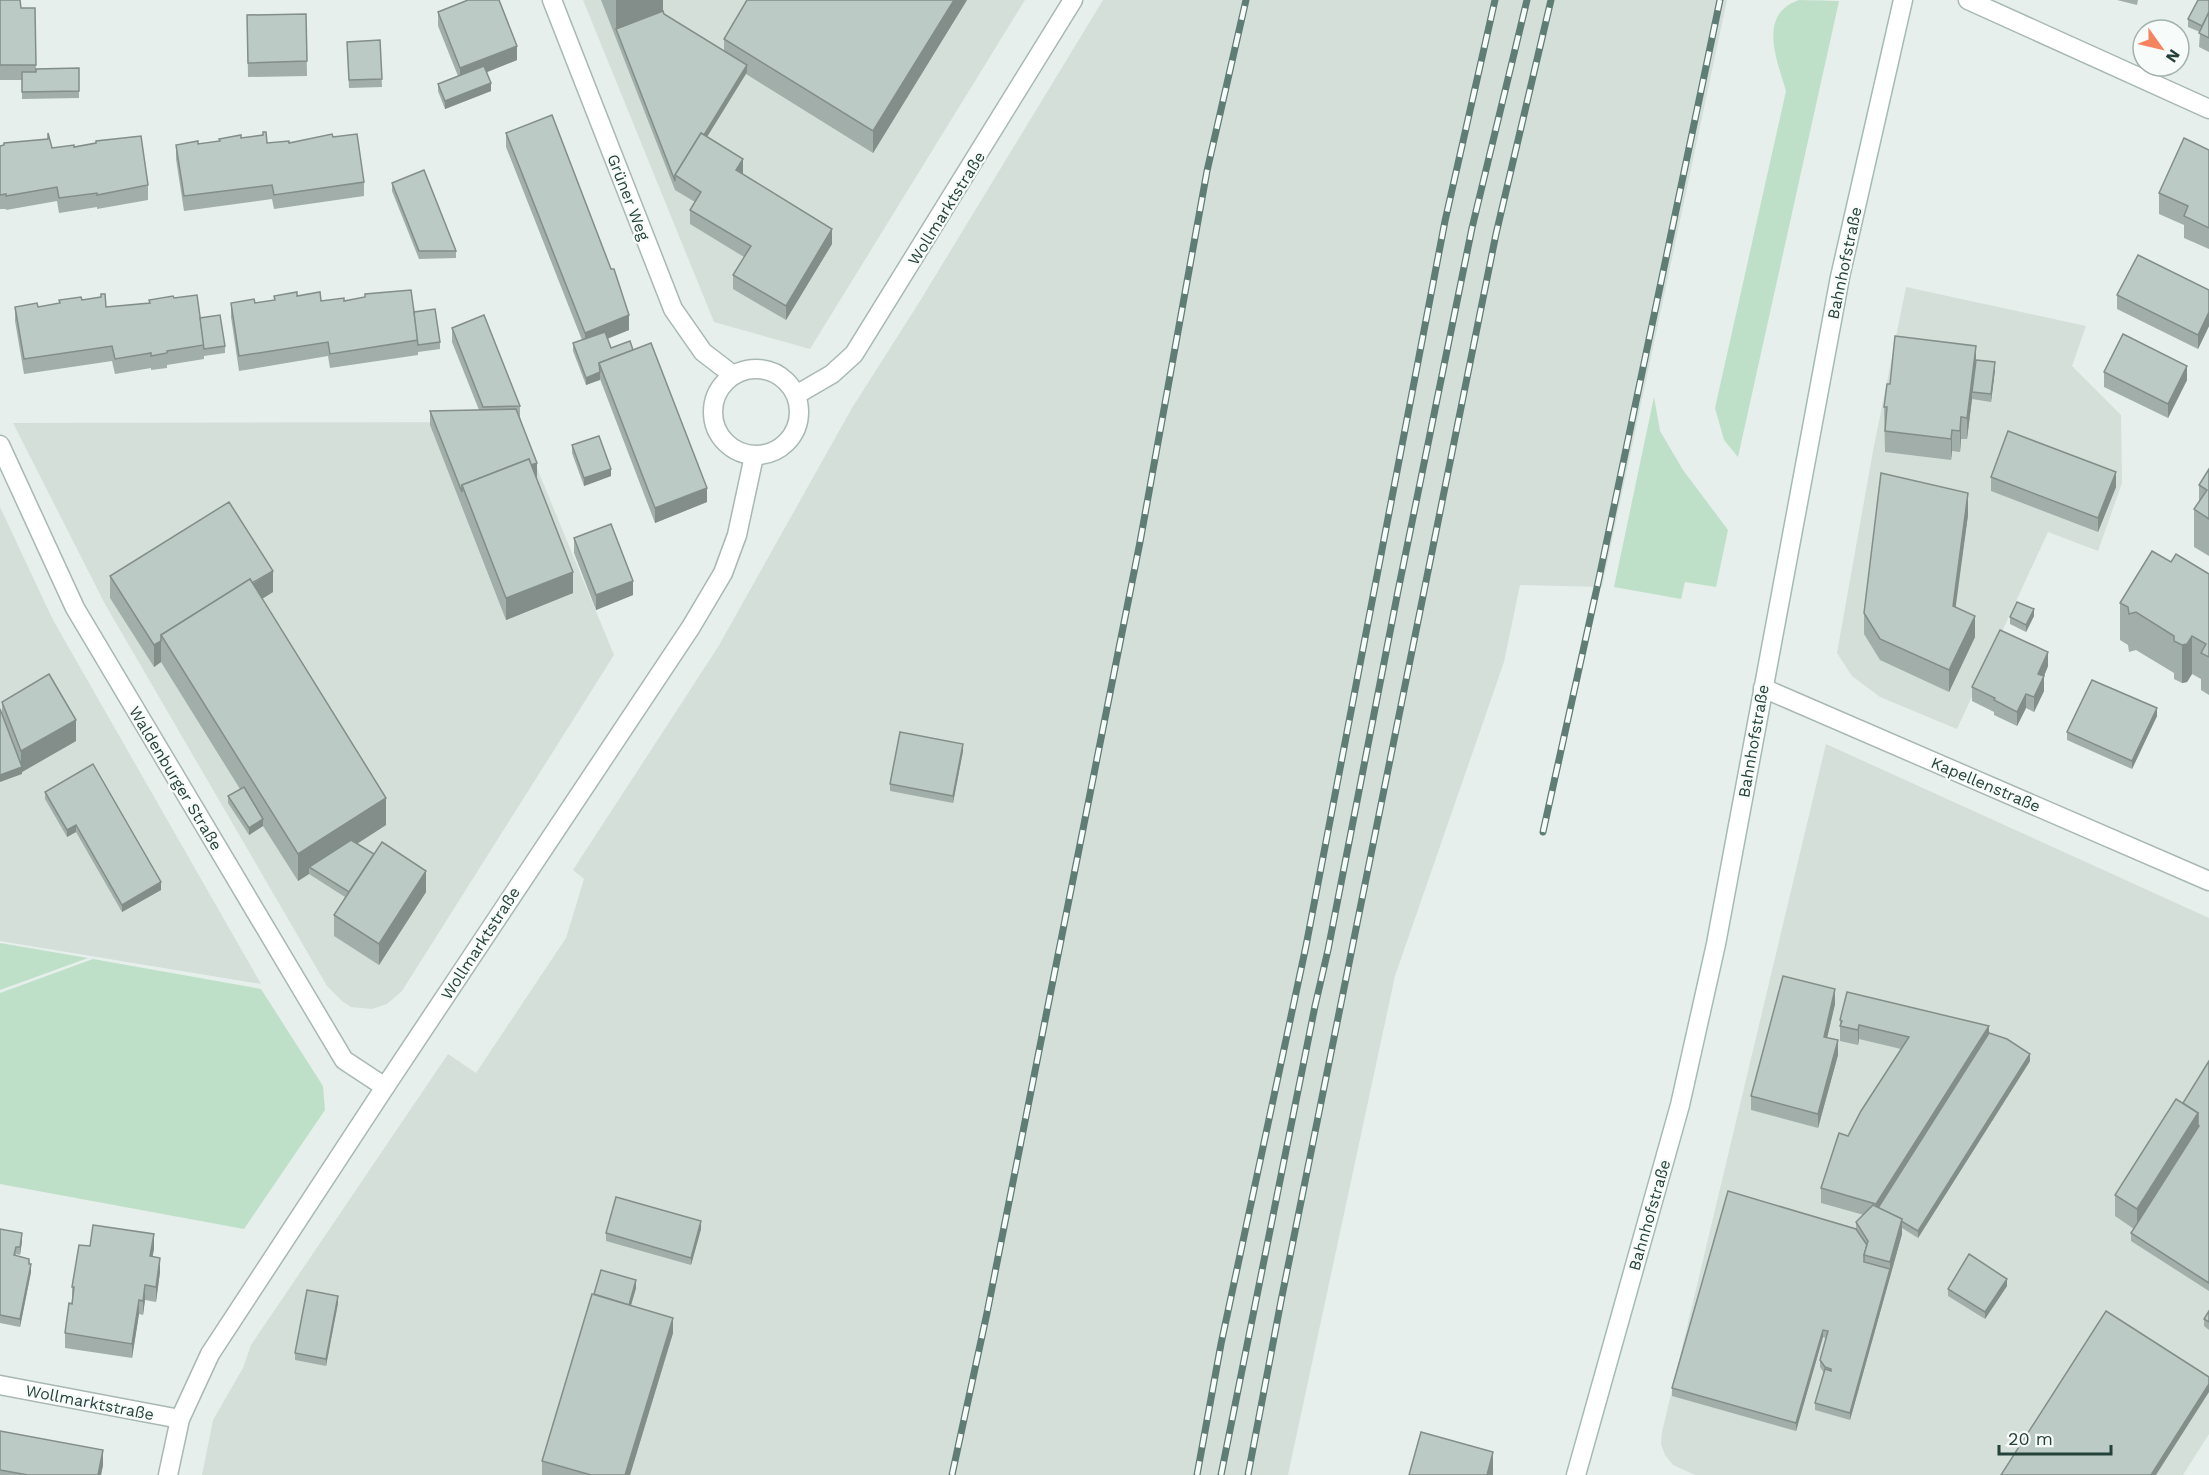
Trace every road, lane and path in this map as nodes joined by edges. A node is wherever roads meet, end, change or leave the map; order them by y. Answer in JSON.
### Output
{"nodes":[{"id":1,"x":552,"y":0,"type":"edge"},
{"id":2,"x":1073,"y":0,"type":"edge"},
{"id":3,"x":1903,"y":0,"type":"edge"},
{"id":4,"x":1968,"y":0,"type":"edge"},
{"id":5,"x":2209,"y":109,"type":"edge"},
{"id":6,"x":733,"y":375,"type":"junction"},
{"id":7,"x":796,"y":394,"type":"junction"},
{"id":8,"x":0,"y":445,"type":"edge"},
{"id":9,"x":754,"y":456,"type":"junction"},
{"id":10,"x":1763,"y":688,"type":"junction"},
{"id":11,"x":2209,"y":881,"type":"edge"},
{"id":12,"x":385,"y":1087,"type":"junction"},
{"id":13,"x":0,"y":1385,"type":"edge"},
{"id":14,"x":180,"y":1419,"type":"junction"},
{"id":15,"x":168,"y":1475,"type":"edge"},
{"id":16,"x":1576,"y":1475,"type":"edge"}],
"edges":[{"from":1,"to":6,"type":"street","name":"Grüner Weg"},
{"from":2,"to":7,"type":"street","name":"Wollmarktstraße"},
{"from":3,"to":10,"type":"street","name":"Bahnhofstraße"},
{"from":4,"to":5,"type":"street"},
{"from":6,"to":7,"type":"street"},
{"from":6,"to":9,"type":"street"},
{"from":7,"to":9,"type":"street"},
{"from":8,"to":12,"type":"street","name":"Waldenburger Straße"},
{"from":9,"to":12,"type":"street","name":"Wollmarktstraße"},
{"from":10,"to":11,"type":"street","name":"Kapellenstraße"},
{"from":10,"to":16,"type":"street","name":"Bahnhofstraße"},
{"from":12,"to":14,"type":"street","name":"Wollmarktstraße"},
{"from":13,"to":14,"type":"street","name":"Wollmarktstraße"},
{"from":14,"to":15,"type":"street","name":"Wollmarktstraße"}]}
